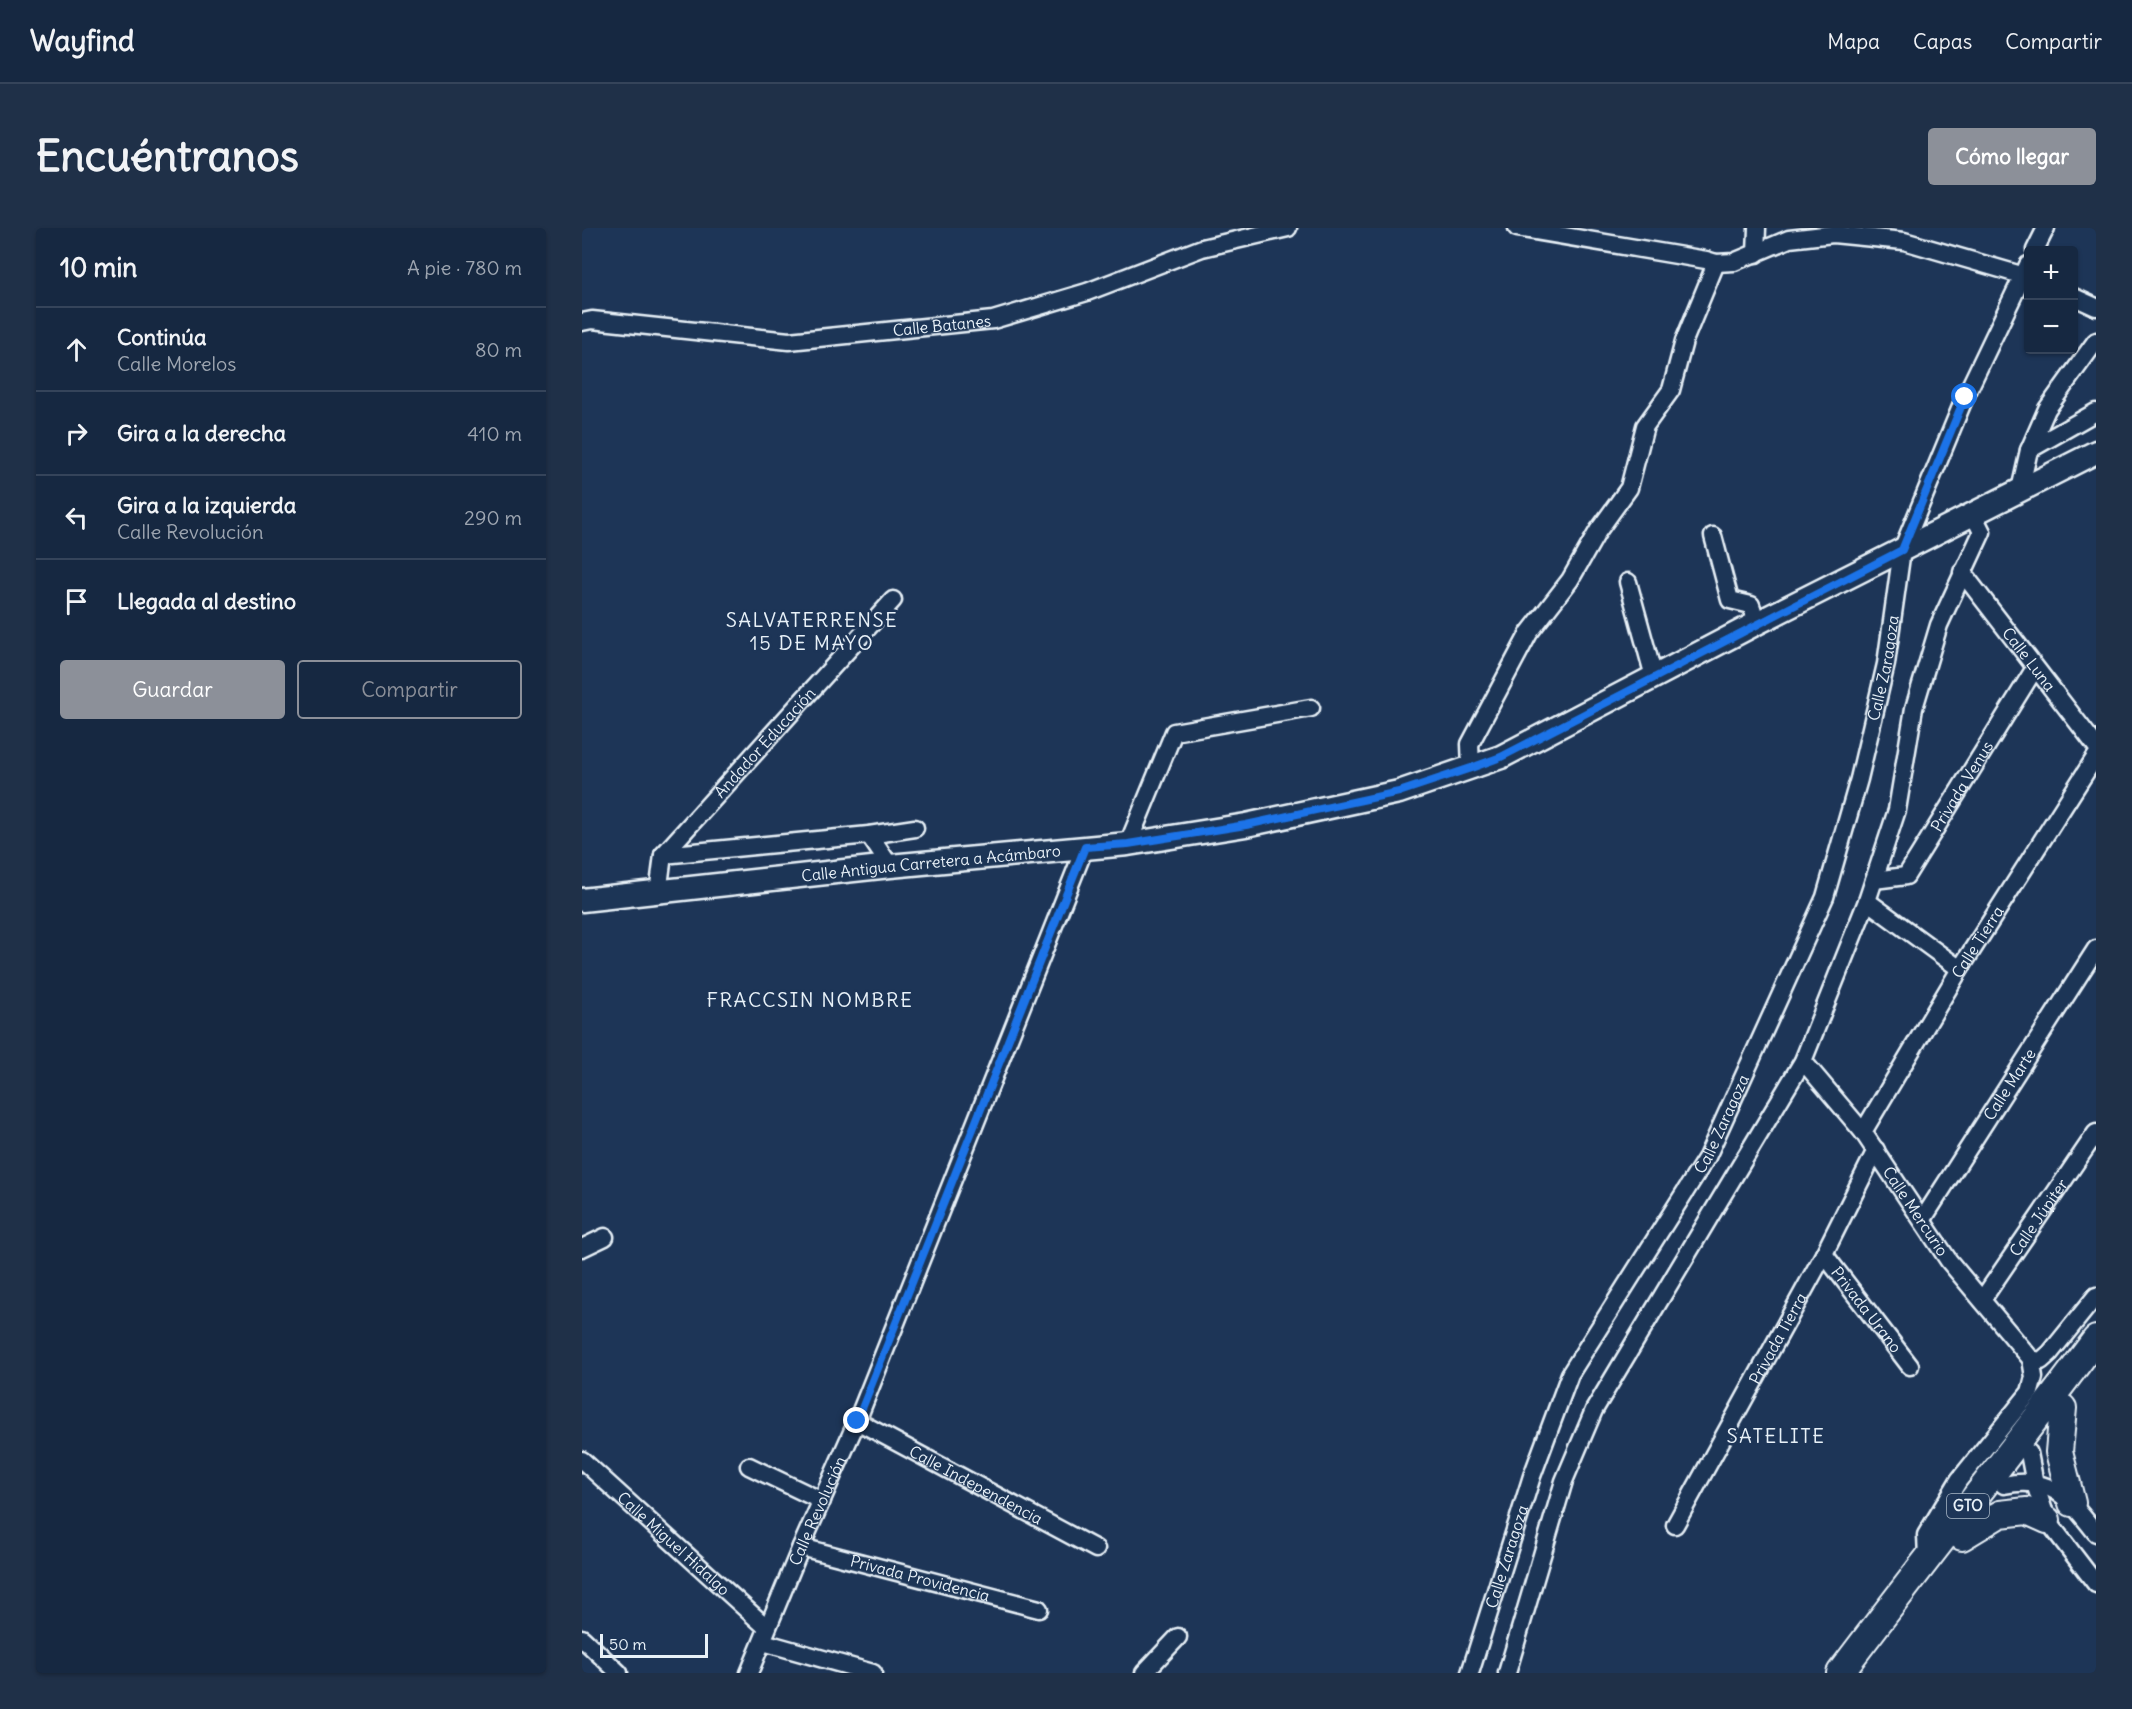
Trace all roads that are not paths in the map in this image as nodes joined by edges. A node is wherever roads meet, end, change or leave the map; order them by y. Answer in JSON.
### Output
{"nodes":[{"id":1,"x":1287,"y":228,"type":"edge"},
{"id":2,"x":1517,"y":228,"type":"edge"},
{"id":3,"x":1757,"y":228,"type":"edge"},
{"id":4,"x":2045,"y":228,"type":"edge"},
{"id":5,"x":2037,"y":246,"type":"edge"},
{"id":6,"x":1756,"y":254,"type":"junction"},
{"id":7,"x":1716,"y":263,"type":"junction"},
{"id":8,"x":2024,"y":271,"type":"edge"},
{"id":9,"x":2024,"y":278,"type":"edge"},
{"id":10,"x":2078,"y":299,"type":"edge"},
{"id":11,"x":2096,"y":307,"type":"edge"},
{"id":12,"x":582,"y":322,"type":"edge"},
{"id":13,"x":2096,"y":341,"type":"edge"},
{"id":14,"x":2096,"y":412,"type":"edge"},
{"id":15,"x":2029,"y":450,"type":"junction"},
{"id":16,"x":2096,"y":452,"type":"edge"},
{"id":17,"x":2020,"y":490,"type":"junction"},
{"id":18,"x":1973,"y":514,"type":"junction"},
{"id":19,"x":1713,"y":536,"type":"dead end"},
{"id":20,"x":1902,"y":550,"type":"junction"},
{"id":21,"x":1962,"y":572,"type":"junction"},
{"id":22,"x":1628,"y":582,"type":"dead end"},
{"id":23,"x":893,"y":600,"type":"dead end"},
{"id":24,"x":1757,"y":623,"type":"junction"},
{"id":25,"x":2035,"y":668,"type":"junction"},
{"id":26,"x":1654,"y":677,"type":"junction"},
{"id":27,"x":1311,"y":708,"type":"dead end"},
{"id":28,"x":2096,"y":746,"type":"edge"},
{"id":29,"x":2096,"y":756,"type":"edge"},
{"id":30,"x":1471,"y":768,"type":"junction"},
{"id":31,"x":915,"y":828,"type":"dead end"},
{"id":32,"x":869,"y":835,"type":"junction"},
{"id":33,"x":1128,"y":844,"type":"junction"},
{"id":34,"x":1085,"y":847,"type":"junction"},
{"id":35,"x":663,"y":855,"type":"junction"},
{"id":36,"x":890,"y":867,"type":"junction"},
{"id":37,"x":1874,"y":880,"type":"junction"},
{"id":38,"x":658,"y":893,"type":"junction"},
{"id":39,"x":582,"y":900,"type":"edge"},
{"id":40,"x":1867,"y":901,"type":"junction"},
{"id":41,"x":2096,"y":949,"type":"edge"},
{"id":42,"x":1959,"y":969,"type":"junction"},
{"id":43,"x":1803,"y":1061,"type":"junction"},
{"id":44,"x":1863,"y":1132,"type":"junction"},
{"id":45,"x":2096,"y":1133,"type":"edge"},
{"id":46,"x":1876,"y":1150,"type":"junction"},
{"id":47,"x":1923,"y":1219,"type":"junction"},
{"id":48,"x":604,"y":1237,"type":"dead end"},
{"id":49,"x":582,"y":1248,"type":"edge"},
{"id":50,"x":1824,"y":1254,"type":"junction"},
{"id":51,"x":2096,"y":1296,"type":"edge"},
{"id":52,"x":1982,"y":1300,"type":"junction"},
{"id":53,"x":2096,"y":1339,"type":"edge"},
{"id":54,"x":2031,"y":1359,"type":"junction"},
{"id":55,"x":1910,"y":1366,"type":"dead end"},
{"id":56,"x":2096,"y":1367,"type":"edge"},
{"id":57,"x":2063,"y":1408,"type":"junction"},
{"id":58,"x":857,"y":1421,"type":"junction"},
{"id":59,"x":2029,"y":1441,"type":"junction"},
{"id":60,"x":582,"y":1460,"type":"edge"},
{"id":61,"x":749,"y":1466,"type":"dead end"},
{"id":62,"x":2035,"y":1484,"type":"junction"},
{"id":63,"x":1992,"y":1487,"type":"junction"},
{"id":64,"x":822,"y":1501,"type":"junction"},
{"id":65,"x":2072,"y":1503,"type":"junction"},
{"id":66,"x":2047,"y":1520,"type":"junction"},
{"id":67,"x":1675,"y":1525,"type":"dead end"},
{"id":68,"x":2096,"y":1533,"type":"edge"},
{"id":69,"x":1962,"y":1537,"type":"junction"},
{"id":70,"x":801,"y":1547,"type":"junction"},
{"id":71,"x":1096,"y":1549,"type":"dead end"},
{"id":72,"x":1927,"y":1557,"type":"junction"},
{"id":73,"x":2096,"y":1584,"type":"edge"},
{"id":74,"x":1039,"y":1609,"type":"dead end"},
{"id":75,"x":765,"y":1634,"type":"junction"},
{"id":76,"x":1178,"y":1637,"type":"dead end"},
{"id":77,"x":582,"y":1638,"type":"edge"},
{"id":78,"x":619,"y":1673,"type":"edge"},
{"id":79,"x":749,"y":1673,"type":"edge"},
{"id":80,"x":873,"y":1673,"type":"edge"},
{"id":81,"x":1144,"y":1673,"type":"edge"},
{"id":82,"x":1470,"y":1673,"type":"edge"},
{"id":83,"x":1507,"y":1673,"type":"edge"},
{"id":84,"x":1840,"y":1673,"type":"edge"},
{"id":85,"x":1859,"y":1673,"type":"edge"}],
"edges":[{"from":1,"to":12,"type":"street","name":"Calle Batanes"},
{"from":2,"to":7,"type":"street"},
{"from":3,"to":6,"type":"street"},
{"from":4,"to":5,"type":"street"},
{"from":6,"to":7,"type":"street"},
{"from":6,"to":8,"type":"street"},
{"from":7,"to":30,"type":"street"},
{"from":9,"to":20,"type":"street","name":"Calle Zaragoza"},
{"from":10,"to":11,"type":"street"},
{"from":13,"to":15,"type":"street"},
{"from":14,"to":15,"type":"street"},
{"from":15,"to":17,"type":"street"},
{"from":16,"to":17,"type":"main road","name":"Calle Antigua Carretera a Acámbaro"},
{"from":17,"to":18,"type":"main road","name":"Calle Antigua Carretera a Acámbaro"},
{"from":18,"to":20,"type":"main road","name":"Calle Antigua Carretera a Acámbaro"},
{"from":18,"to":21,"type":"street"},
{"from":19,"to":24,"type":"street"},
{"from":20,"to":24,"type":"main road","name":"Calle Antigua Carretera a Acámbaro"},
{"from":20,"to":82,"type":"street","name":"Calle Zaragoza"},
{"from":21,"to":25,"type":"street","name":"Calle Luna"},
{"from":21,"to":37,"type":"street"},
{"from":22,"to":26,"type":"street"},
{"from":23,"to":35,"type":"street","name":"Andador Educación"},
{"from":24,"to":26,"type":"main road","name":"Calle Antigua Carretera a Acámbaro"},
{"from":25,"to":28,"type":"street","name":"Calle Luna"},
{"from":25,"to":37,"type":"street","name":"Privada Venus"},
{"from":26,"to":30,"type":"main road","name":"Calle Antigua Carretera a Acámbaro"},
{"from":27,"to":33,"type":"street"},
{"from":29,"to":42,"type":"street","name":"Calle Tierra"},
{"from":30,"to":33,"type":"main road","name":"Calle Antigua Carretera a Acámbaro"},
{"from":31,"to":32,"type":"street"},
{"from":32,"to":35,"type":"street"},
{"from":32,"to":36,"type":"street"},
{"from":33,"to":34,"type":"main road","name":"Calle Antigua Carretera a Acámbaro"},
{"from":34,"to":36,"type":"main road","name":"Calle Antigua Carretera a Acámbaro"},
{"from":34,"to":58,"type":"street","name":"Calle Revolución"},
{"from":35,"to":38,"type":"street"},
{"from":36,"to":38,"type":"main road","name":"Calle Antigua Carretera a Acámbaro"},
{"from":37,"to":40,"type":"street"},
{"from":38,"to":39,"type":"main road","name":"Calle Antigua Carretera a Acámbaro"},
{"from":40,"to":42,"type":"street"},
{"from":40,"to":43,"type":"street"},
{"from":41,"to":47,"type":"street","name":"Calle Marte"},
{"from":42,"to":44,"type":"street","name":"Calle Tierra"},
{"from":43,"to":44,"type":"street","name":"Calle Mercurio"},
{"from":43,"to":83,"type":"street"},
{"from":44,"to":46,"type":"street","name":"Calle Mercurio"},
{"from":45,"to":52,"type":"street","name":"Calle Júpiter"},
{"from":46,"to":47,"type":"street","name":"Calle Mercurio"},
{"from":46,"to":50,"type":"street","name":"Privada Tierra"},
{"from":47,"to":52,"type":"street","name":"Calle Mercurio"},
{"from":48,"to":49,"type":"street"},
{"from":50,"to":55,"type":"street","name":"Privada Urano"},
{"from":50,"to":67,"type":"street","name":"Privada Tierra"},
{"from":51,"to":54,"type":"street"},
{"from":52,"to":54,"type":"street","name":"Calle Mercurio"},
{"from":53,"to":59,"type":"main road","number":"GTO"},
{"from":54,"to":72,"type":"street"},
{"from":56,"to":57,"type":"main road","number":"GTO"},
{"from":57,"to":59,"type":"main road","number":"GTO"},
{"from":57,"to":65,"type":"main road"},
{"from":58,"to":64,"type":"street","name":"Calle Revolución"},
{"from":58,"to":71,"type":"street","name":"Calle Independencia"},
{"from":59,"to":62,"type":"street"},
{"from":59,"to":63,"type":"main road","number":"GTO"},
{"from":60,"to":75,"type":"street","name":"Calle Miguel Hidalgo"},
{"from":61,"to":64,"type":"street"},
{"from":62,"to":63,"type":"street"},
{"from":62,"to":65,"type":"street"},
{"from":62,"to":66,"type":"street"},
{"from":63,"to":69,"type":"main road","number":"GTO"},
{"from":63,"to":72,"type":"main road","number":"GTO"},
{"from":64,"to":70,"type":"street","name":"Calle Revolución"},
{"from":65,"to":68,"type":"street"},
{"from":66,"to":69,"type":"main road"},
{"from":66,"to":73,"type":"street"},
{"from":69,"to":85,"type":"main road","number":"GTO"},
{"from":70,"to":74,"type":"street","name":"Privada Providencia"},
{"from":70,"to":75,"type":"street","name":"Calle Revolución"},
{"from":72,"to":84,"type":"main road","number":"GTO"},
{"from":75,"to":79,"type":"street","name":"Calle Revolución"},
{"from":75,"to":80,"type":"street"},
{"from":76,"to":81,"type":"street"},
{"from":77,"to":78,"type":"street"}]}
